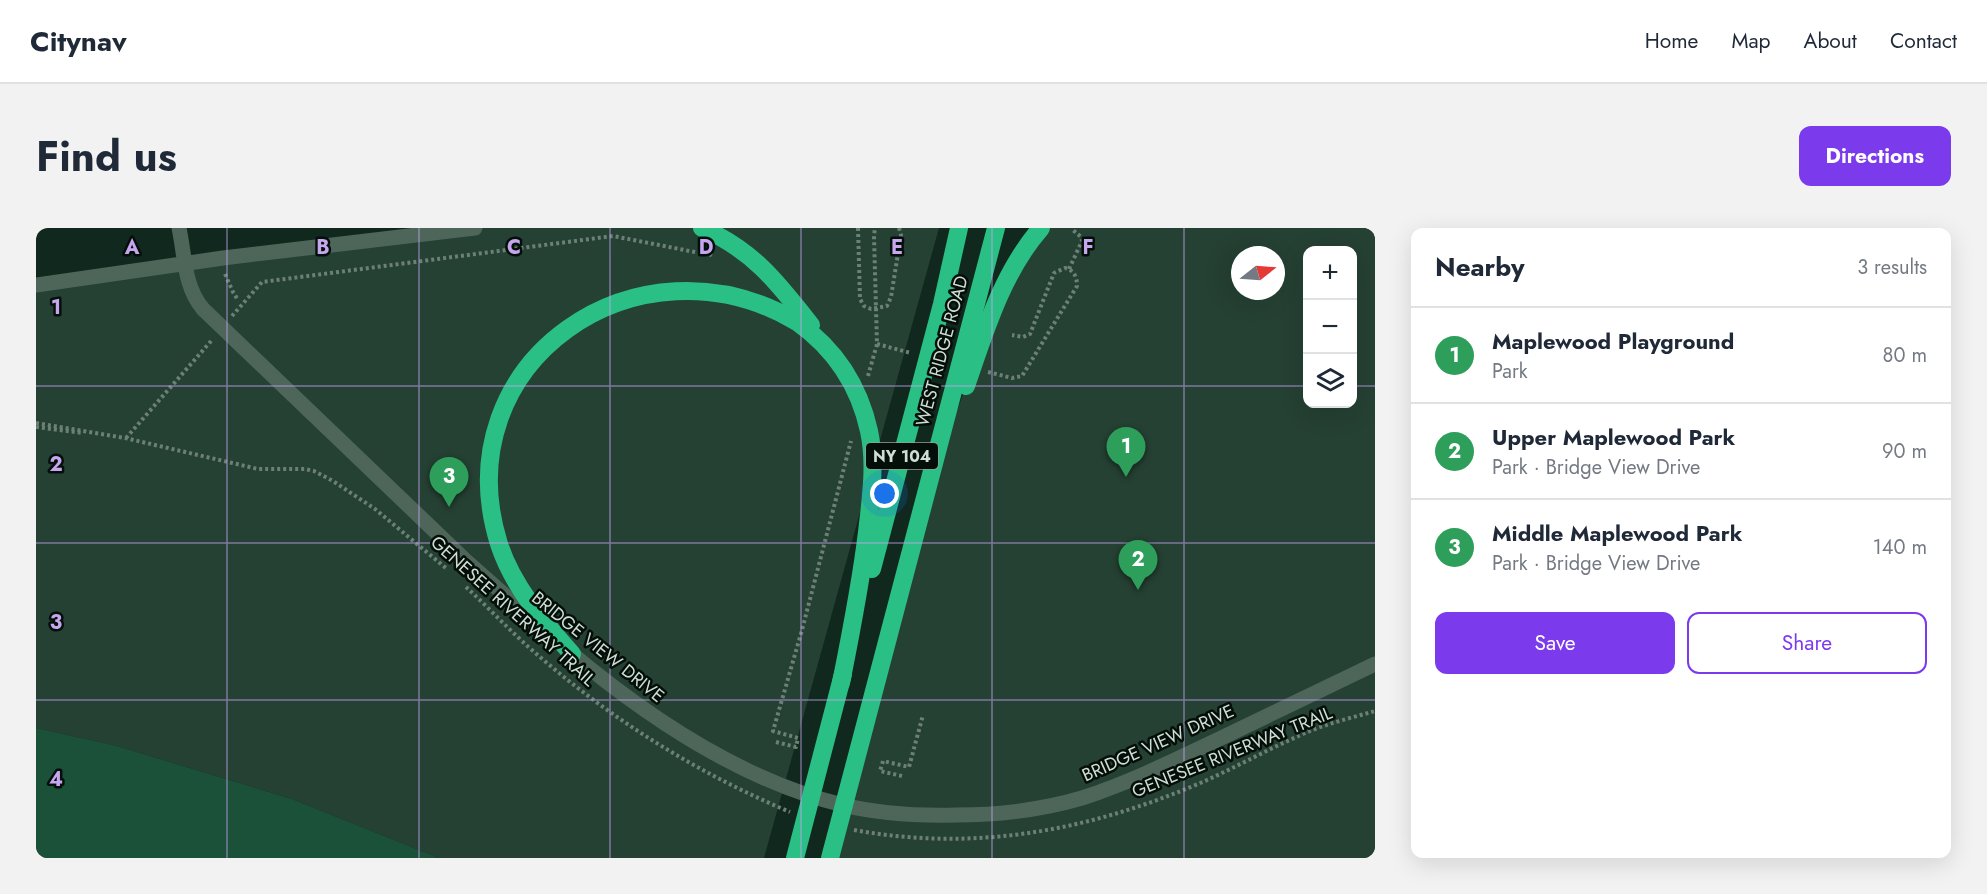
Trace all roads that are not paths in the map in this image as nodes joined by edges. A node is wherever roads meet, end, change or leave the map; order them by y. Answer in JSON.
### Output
{"nodes":[{"id":1,"x":180,"y":228,"type":"edge"},
{"id":2,"x":475,"y":228,"type":"edge"},
{"id":3,"x":702,"y":228,"type":"edge"},
{"id":4,"x":959,"y":228,"type":"edge"},
{"id":5,"x":996,"y":228,"type":"edge"},
{"id":6,"x":1041,"y":228,"type":"edge"},
{"id":7,"x":185,"y":263,"type":"junction"},
{"id":8,"x":36,"y":285,"type":"edge"},
{"id":9,"x":837,"y":360,"type":"junction"},
{"id":10,"x":919,"y":521,"type":"junction"},
{"id":11,"x":572,"y":654,"type":"junction"},
{"id":12,"x":1375,"y":664,"type":"edge"},
{"id":13,"x":841,"y":683,"type":"junction"},
{"id":14,"x":795,"y":858,"type":"edge"},
{"id":15,"x":830,"y":858,"type":"edge"}],
"edges":[{"from":1,"to":7,"type":"street","name":"BRIDGE VIEW DRIVE"},
{"from":2,"to":7,"type":"street"},
{"from":3,"to":9,"type":"highway"},
{"from":4,"to":13,"type":"highway","name":"WEST RIDGE ROAD","number":"NY 104"},
{"from":5,"to":10,"type":"highway","name":"WEST RIDGE ROAD","number":"NY 104"},
{"from":6,"to":10,"type":"highway"},
{"from":7,"to":8,"type":"street"},
{"from":7,"to":11,"type":"street","name":"BRIDGE VIEW DRIVE"},
{"from":9,"to":11,"type":"highway"},
{"from":9,"to":13,"type":"highway"},
{"from":10,"to":15,"type":"highway","name":"WEST RIDGE ROAD","number":"NY 104"},
{"from":11,"to":12,"type":"street","name":"BRIDGE VIEW DRIVE"},
{"from":13,"to":14,"type":"highway","number":"NY 104"}]}
